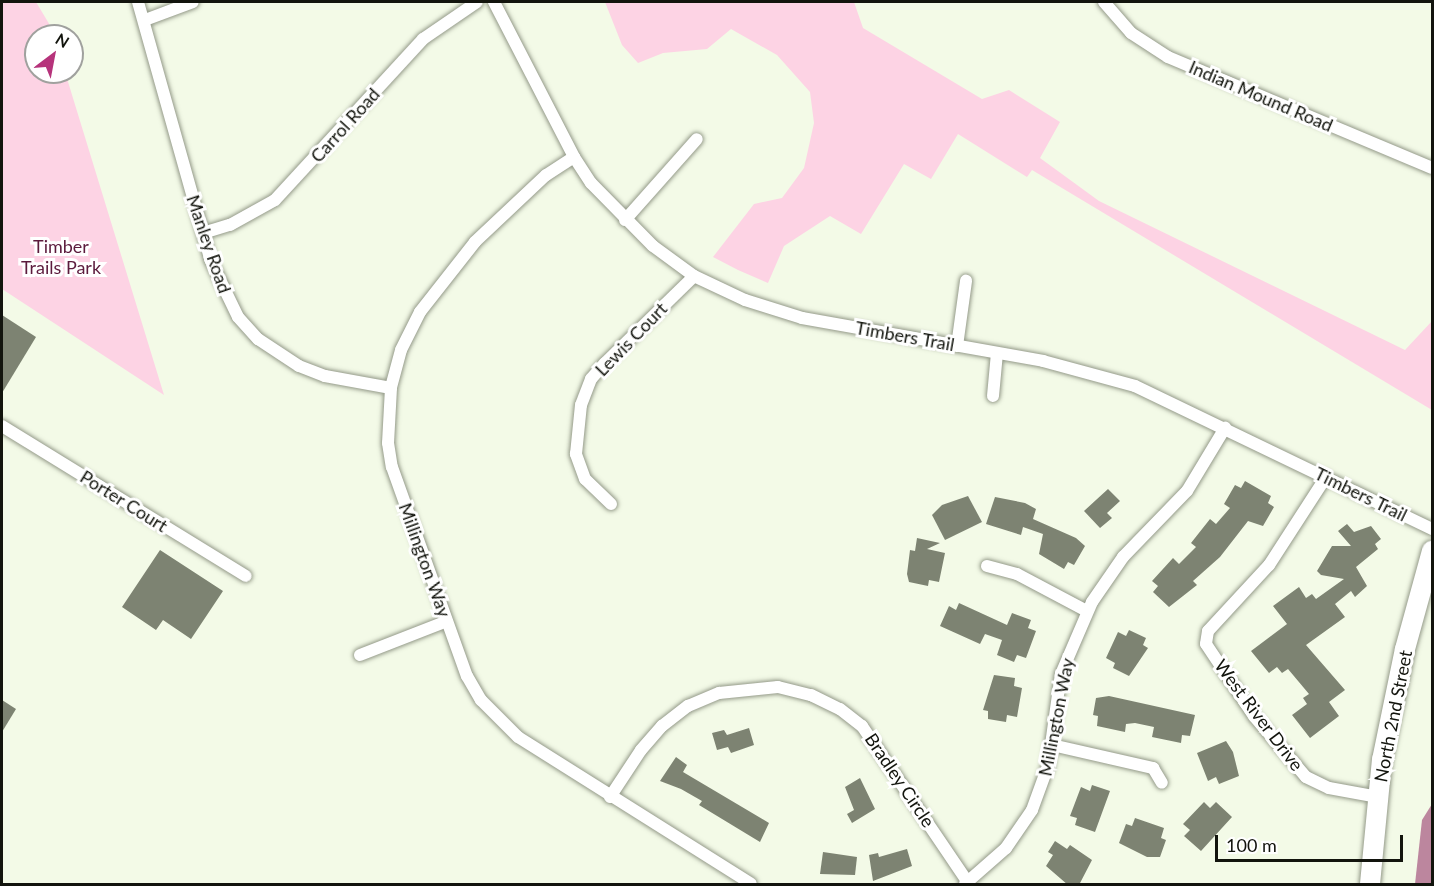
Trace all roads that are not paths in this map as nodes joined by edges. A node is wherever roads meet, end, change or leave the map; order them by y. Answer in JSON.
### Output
{"nodes":[{"id":1,"x":138,"y":2,"type":"edge"},
{"id":2,"x":194,"y":2,"type":"edge"},
{"id":3,"x":477,"y":2,"type":"edge"},
{"id":4,"x":494,"y":2,"type":"edge"},
{"id":5,"x":1104,"y":2,"type":"edge"},
{"id":6,"x":145,"y":20,"type":"junction"},
{"id":7,"x":697,"y":139,"type":"dead end"},
{"id":8,"x":574,"y":157,"type":"junction"},
{"id":9,"x":1432,"y":168,"type":"edge"},
{"id":10,"x":625,"y":220,"type":"junction"},
{"id":11,"x":203,"y":233,"type":"junction"},
{"id":12,"x":694,"y":276,"type":"junction"},
{"id":13,"x":966,"y":280,"type":"dead end"},
{"id":14,"x":957,"y":346,"type":"junction"},
{"id":15,"x":997,"y":353,"type":"junction"},
{"id":16,"x":391,"y":388,"type":"junction"},
{"id":17,"x":993,"y":396,"type":"dead end"},
{"id":18,"x":2,"y":427,"type":"edge"},
{"id":19,"x":1226,"y":428,"type":"junction"},
{"id":20,"x":1326,"y":477,"type":"junction"},
{"id":21,"x":611,"y":504,"type":"dead end"},
{"id":22,"x":1432,"y":530,"type":"edge"},
{"id":23,"x":1432,"y":551,"type":"edge"},
{"id":24,"x":987,"y":566,"type":"dead end"},
{"id":25,"x":246,"y":576,"type":"dead end"},
{"id":26,"x":1088,"y":611,"type":"junction"},
{"id":27,"x":447,"y":621,"type":"junction"},
{"id":28,"x":360,"y":655,"type":"dead end"},
{"id":29,"x":1052,"y":745,"type":"junction"},
{"id":30,"x":1162,"y":783,"type":"dead end"},
{"id":31,"x":610,"y":797,"type":"junction"},
{"id":32,"x":1377,"y":797,"type":"junction"},
{"id":33,"x":967,"y":884,"type":"edge"},
{"id":34,"x":751,"y":885,"type":"edge"},
{"id":35,"x":1370,"y":885,"type":"edge"}],
"edges":[{"from":1,"to":6,"type":"street","name":"Manley Road"},
{"from":2,"to":6,"type":"street"},
{"from":3,"to":11,"type":"street","name":"Carrol Road"},
{"from":4,"to":8,"type":"street","name":"Timbers Trail"},
{"from":5,"to":9,"type":"street","name":"Indian Mound Road"},
{"from":6,"to":11,"type":"street","name":"Manley Road"},
{"from":7,"to":10,"type":"street"},
{"from":8,"to":10,"type":"street","name":"Timbers Trail"},
{"from":8,"to":16,"type":"street","name":"Millington Way"},
{"from":10,"to":12,"type":"street","name":"Timbers Trail"},
{"from":11,"to":16,"type":"street","name":"Manley Road"},
{"from":12,"to":14,"type":"street","name":"Timbers Trail"},
{"from":12,"to":21,"type":"street","name":"Lewis Court"},
{"from":13,"to":14,"type":"street"},
{"from":14,"to":15,"type":"street","name":"Timbers Trail"},
{"from":15,"to":17,"type":"street"},
{"from":15,"to":19,"type":"street","name":"Timbers Trail"},
{"from":16,"to":27,"type":"street","name":"Millington Way"},
{"from":18,"to":25,"type":"street","name":"Porter Court"},
{"from":19,"to":20,"type":"street","name":"Timbers Trail"},
{"from":19,"to":26,"type":"street","name":"Millington Way"},
{"from":20,"to":22,"type":"street","name":"Timbers Trail"},
{"from":20,"to":32,"type":"street","name":"West River Drive"},
{"from":23,"to":32,"type":"main road","name":"North 2nd Street"},
{"from":24,"to":26,"type":"street"},
{"from":26,"to":29,"type":"street","name":"Millington Way"},
{"from":27,"to":28,"type":"street"},
{"from":27,"to":31,"type":"street","name":"Millington Way"},
{"from":29,"to":30,"type":"street"},
{"from":29,"to":33,"type":"street","name":"Millington Way"},
{"from":31,"to":33,"type":"street","name":"Bradley Circle"},
{"from":31,"to":34,"type":"street","name":"Millington Way"},
{"from":32,"to":35,"type":"main road","name":"North 2nd Street"}]}
